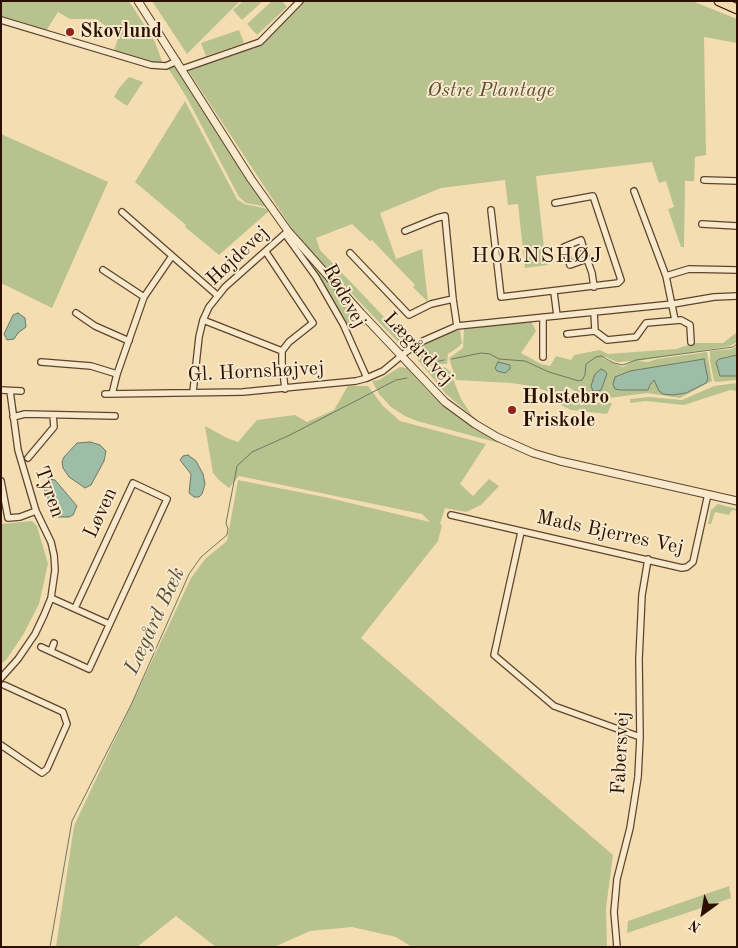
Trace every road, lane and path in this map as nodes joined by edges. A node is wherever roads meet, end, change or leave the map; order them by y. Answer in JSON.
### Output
{"nodes":[{"id":1,"x":138,"y":1,"type":"edge"},
{"id":2,"x":300,"y":1,"type":"edge"},
{"id":3,"x":719,"y":1,"type":"edge"},
{"id":4,"x":737,"y":9,"type":"edge"},
{"id":5,"x":1,"y":20,"type":"edge"},
{"id":6,"x":177,"y":61,"type":"junction"},
{"id":7,"x":182,"y":69,"type":"junction"},
{"id":8,"x":704,"y":180,"type":"dead end"},
{"id":9,"x":737,"y":181,"type":"edge"},
{"id":10,"x":634,"y":191,"type":"dead end"},
{"id":11,"x":555,"y":203,"type":"dead end"},
{"id":12,"x":491,"y":210,"type":"dead end"},
{"id":13,"x":122,"y":212,"type":"dead end"},
{"id":14,"x":702,"y":224,"type":"dead end"},
{"id":15,"x":737,"y":226,"type":"edge"},
{"id":16,"x":405,"y":232,"type":"dead end"},
{"id":17,"x":287,"y":233,"type":"junction"},
{"id":18,"x":266,"y":252,"type":"junction"},
{"id":19,"x":350,"y":253,"type":"dead end"},
{"id":20,"x":172,"y":256,"type":"junction"},
{"id":21,"x":588,"y":259,"type":"junction"},
{"id":22,"x":102,"y":270,"type":"dead end"},
{"id":23,"x":737,"y":270,"type":"edge"},
{"id":24,"x":666,"y":276,"type":"junction"},
{"id":25,"x":594,"y":287,"type":"junction"},
{"id":26,"x":554,"y":292,"type":"junction"},
{"id":27,"x":217,"y":295,"type":"junction"},
{"id":28,"x":737,"y":296,"type":"edge"},
{"id":29,"x":144,"y":297,"type":"junction"},
{"id":30,"x":453,"y":298,"type":"junction"},
{"id":31,"x":673,"y":304,"type":"junction"},
{"id":32,"x":594,"y":312,"type":"junction"},
{"id":33,"x":76,"y":313,"type":"dead end"},
{"id":34,"x":557,"y":316,"type":"junction"},
{"id":35,"x":543,"y":317,"type":"junction"},
{"id":36,"x":203,"y":320,"type":"junction"},
{"id":37,"x":675,"y":320,"type":"junction"},
{"id":38,"x":458,"y":326,"type":"junction"},
{"id":39,"x":595,"y":331,"type":"junction"},
{"id":40,"x":567,"y":334,"type":"dead end"},
{"id":41,"x":129,"y":341,"type":"junction"},
{"id":42,"x":691,"y":342,"type":"dead end"},
{"id":43,"x":282,"y":351,"type":"junction"},
{"id":44,"x":402,"y":356,"type":"junction"},
{"id":45,"x":543,"y":357,"type":"dead end"},
{"id":46,"x":40,"y":362,"type":"dead end"},
{"id":47,"x":117,"y":374,"type":"junction"},
{"id":48,"x":367,"y":378,"type":"junction"},
{"id":49,"x":285,"y":389,"type":"junction"},
{"id":50,"x":1,"y":390,"type":"edge"},
{"id":51,"x":10,"y":391,"type":"junction"},
{"id":52,"x":21,"y":391,"type":"dead end"},
{"id":53,"x":193,"y":392,"type":"junction"},
{"id":54,"x":105,"y":394,"type":"dead end"},
{"id":55,"x":112,"y":394,"type":"junction"},
{"id":56,"x":54,"y":415,"type":"junction"},
{"id":57,"x":115,"y":416,"type":"dead end"},
{"id":58,"x":13,"y":417,"type":"junction"},
{"id":59,"x":28,"y":458,"type":"dead end"},
{"id":60,"x":1,"y":481,"type":"edge"},
{"id":61,"x":708,"y":494,"type":"junction"},
{"id":62,"x":737,"y":501,"type":"edge"},
{"id":63,"x":36,"y":511,"type":"junction"},
{"id":64,"x":451,"y":515,"type":"dead end"},
{"id":65,"x":521,"y":532,"type":"junction"},
{"id":66,"x":648,"y":559,"type":"junction"},
{"id":67,"x":51,"y":598,"type":"junction"},
{"id":68,"x":75,"y":608,"type":"junction"},
{"id":69,"x":109,"y":624,"type":"junction"},
{"id":70,"x":54,"y":643,"type":"dead end"},
{"id":71,"x":41,"y":647,"type":"dead end"},
{"id":72,"x":51,"y":651,"type":"junction"},
{"id":73,"x":1,"y":678,"type":"edge"},
{"id":74,"x":4,"y":685,"type":"dead end"},
{"id":75,"x":640,"y":737,"type":"junction"},
{"id":76,"x":1,"y":745,"type":"edge"},
{"id":77,"x":618,"y":947,"type":"edge"}],
"edges":[{"from":1,"to":6,"type":"street","name":"Lægårdvej"},
{"from":2,"to":7,"type":"street"},
{"from":3,"to":4,"type":"main road"},
{"from":5,"to":6,"type":"street"},
{"from":6,"to":7,"type":"street","name":"Lægårdvej"},
{"from":7,"to":17,"type":"street","name":"Lægårdvej"},
{"from":8,"to":9,"type":"street"},
{"from":10,"to":24,"type":"street"},
{"from":11,"to":25,"type":"street"},
{"from":12,"to":26,"type":"street"},
{"from":13,"to":20,"type":"street"},
{"from":14,"to":15,"type":"street"},
{"from":16,"to":30,"type":"street"},
{"from":17,"to":18,"type":"street","name":"Højdevej"},
{"from":17,"to":44,"type":"street","name":"Lægårdvej"},
{"from":17,"to":48,"type":"street","name":"Rødevej"},
{"from":18,"to":27,"type":"street","name":"Højdevej"},
{"from":18,"to":43,"type":"street"},
{"from":19,"to":30,"type":"street"},
{"from":20,"to":27,"type":"street"},
{"from":20,"to":29,"type":"street"},
{"from":21,"to":21,"type":"street"},
{"from":21,"to":25,"type":"street"},
{"from":22,"to":29,"type":"street"},
{"from":23,"to":24,"type":"street"},
{"from":24,"to":31,"type":"street"},
{"from":25,"to":26,"type":"street"},
{"from":26,"to":34,"type":"street"},
{"from":27,"to":36,"type":"street","name":"Højdevej"},
{"from":28,"to":31,"type":"street","name":"Gl. Hornshøjvej"},
{"from":29,"to":41,"type":"street"},
{"from":30,"to":38,"type":"street"},
{"from":31,"to":32,"type":"street","name":"Gl. Hornshøjvej"},
{"from":31,"to":37,"type":"street"},
{"from":32,"to":34,"type":"street","name":"Gl. Hornshøjvej"},
{"from":32,"to":39,"type":"street"},
{"from":33,"to":41,"type":"street"},
{"from":34,"to":35,"type":"street","name":"Gl. Hornshøjvej"},
{"from":35,"to":38,"type":"street","name":"Gl. Hornshøjvej"},
{"from":35,"to":45,"type":"street"},
{"from":36,"to":43,"type":"street"},
{"from":36,"to":53,"type":"street","name":"Højdevej"},
{"from":37,"to":39,"type":"street"},
{"from":37,"to":42,"type":"street"},
{"from":38,"to":44,"type":"street","name":"Gl. Hornshøjvej"},
{"from":39,"to":40,"type":"street"},
{"from":41,"to":47,"type":"street"},
{"from":43,"to":49,"type":"street"},
{"from":44,"to":48,"type":"street","name":"Gl. Hornshøjvej"},
{"from":44,"to":61,"type":"street","name":"Lægårdvej"},
{"from":46,"to":47,"type":"street"},
{"from":47,"to":55,"type":"street"},
{"from":48,"to":49,"type":"street","name":"Gl. Hornshøjvej"},
{"from":49,"to":53,"type":"street","name":"Gl. Hornshøjvej"},
{"from":50,"to":51,"type":"street"},
{"from":51,"to":52,"type":"street"},
{"from":51,"to":58,"type":"street","name":"Tyren"},
{"from":53,"to":55,"type":"street","name":"Gl. Hornshøjvej"},
{"from":54,"to":55,"type":"street","name":"Gl. Hornshøjvej"},
{"from":56,"to":57,"type":"street"},
{"from":56,"to":58,"type":"street"},
{"from":56,"to":59,"type":"street"},
{"from":58,"to":63,"type":"street","name":"Tyren"},
{"from":60,"to":63,"type":"street"},
{"from":61,"to":62,"type":"street","name":"Lægårdvej"},
{"from":61,"to":66,"type":"street","name":"Mads Bjerres Vej"},
{"from":63,"to":67,"type":"street","name":"Tyren"},
{"from":64,"to":65,"type":"street","name":"Mads Bjerres Vej"},
{"from":65,"to":66,"type":"street","name":"Mads Bjerres Vej"},
{"from":65,"to":75,"type":"street"},
{"from":66,"to":75,"type":"street","name":"Fabersvej"},
{"from":67,"to":68,"type":"street"},
{"from":67,"to":73,"type":"street","name":"Tyren"},
{"from":68,"to":69,"type":"street"},
{"from":68,"to":69,"type":"street","name":"Løven"},
{"from":69,"to":72,"type":"street","name":"Løven"},
{"from":70,"to":72,"type":"street"},
{"from":71,"to":72,"type":"street","name":"Løven"},
{"from":74,"to":76,"type":"street"},
{"from":75,"to":77,"type":"street","name":"Fabersvej"}]}
